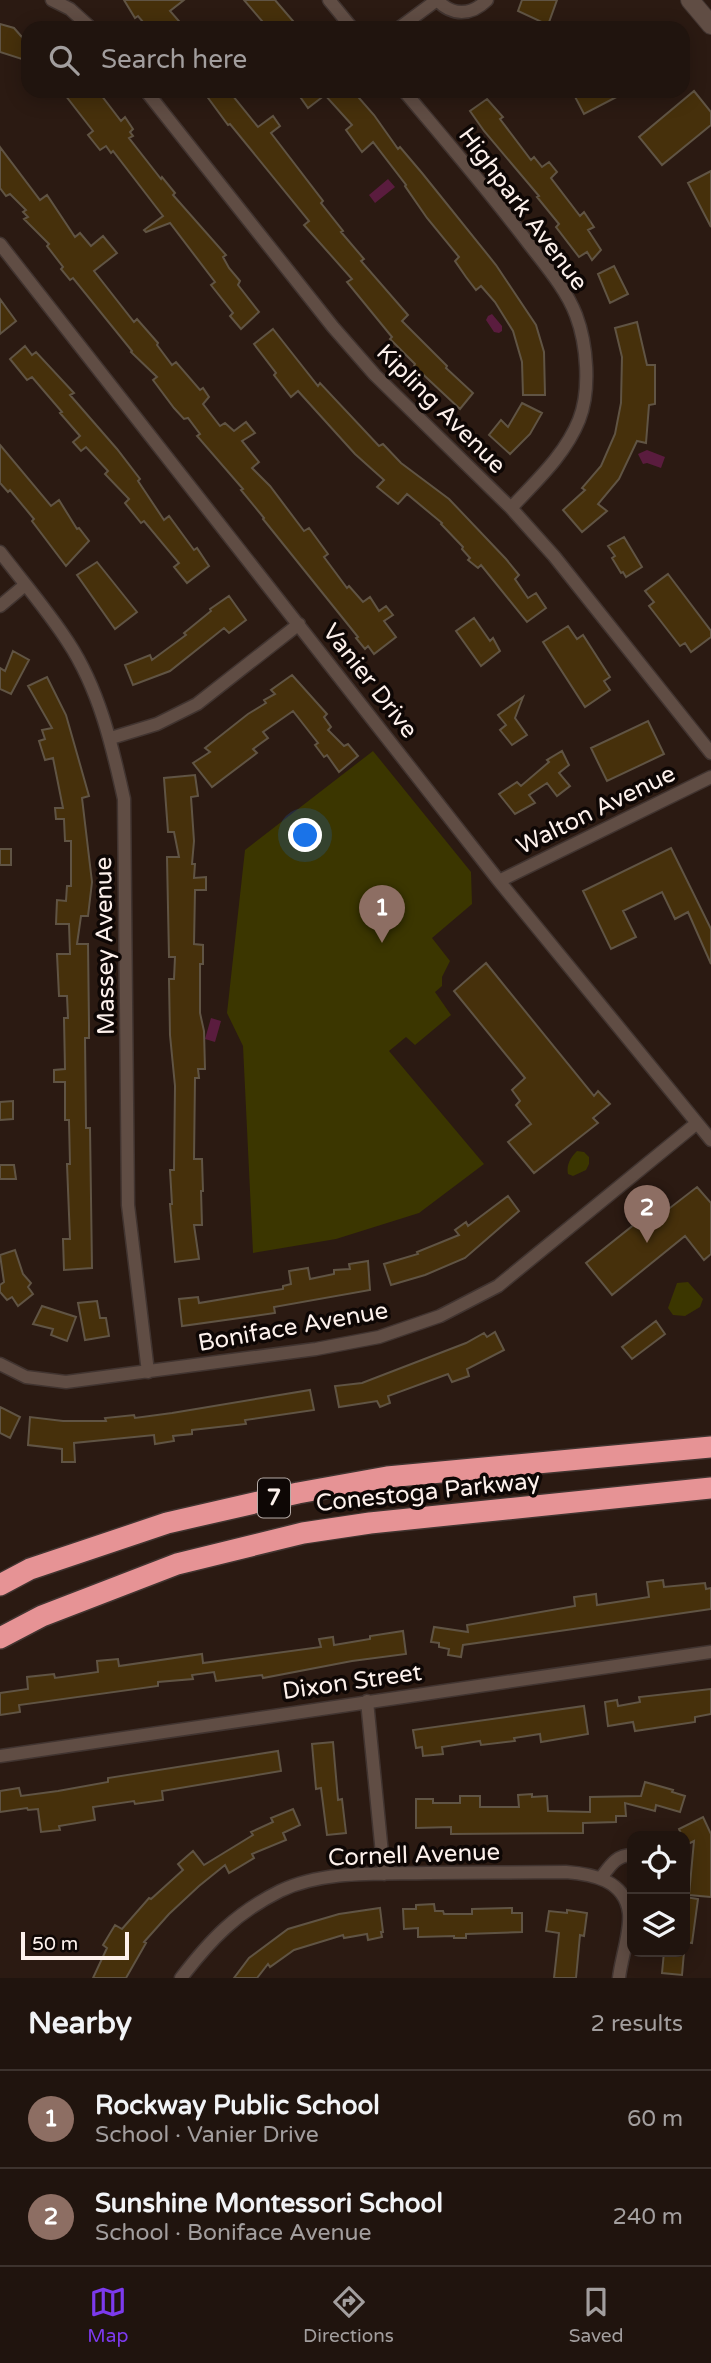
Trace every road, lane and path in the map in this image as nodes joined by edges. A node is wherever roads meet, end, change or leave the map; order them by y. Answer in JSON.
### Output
{"nodes":[{"id":1,"x":52,"y":0,"type":"edge"},
{"id":2,"x":329,"y":0,"type":"edge"},
{"id":3,"x":437,"y":0,"type":"edge"},
{"id":4,"x":487,"y":0,"type":"edge"},
{"id":5,"x":690,"y":0,"type":"edge"},
{"id":6,"x":84,"y":21,"type":"edge"},
{"id":7,"x":346,"y":21,"type":"edge"},
{"id":8,"x":409,"y":21,"type":"edge"},
{"id":9,"x":711,"y":25,"type":"edge"},
{"id":10,"x":152,"y":98,"type":"edge"},
{"id":11,"x":410,"y":98,"type":"edge"},
{"id":12,"x":0,"y":244,"type":"edge"},
{"id":13,"x":511,"y":508,"type":"junction"},
{"id":14,"x":0,"y":552,"type":"edge"},
{"id":15,"x":25,"y":585,"type":"junction"},
{"id":16,"x":0,"y":606,"type":"edge"},
{"id":17,"x":299,"y":624,"type":"junction"},
{"id":18,"x":111,"y":738,"type":"junction"},
{"id":19,"x":711,"y":753,"type":"edge"},
{"id":20,"x":711,"y":777,"type":"edge"},
{"id":21,"x":499,"y":881,"type":"junction"},
{"id":22,"x":697,"y":1123,"type":"junction"},
{"id":23,"x":711,"y":1140,"type":"edge"},
{"id":24,"x":0,"y":1364,"type":"edge"},
{"id":25,"x":148,"y":1372,"type":"junction"},
{"id":26,"x":711,"y":1434,"type":"edge"},
{"id":27,"x":711,"y":1447,"type":"edge"},
{"id":28,"x":560,"y":1462,"type":"junction"},
{"id":29,"x":711,"y":1488,"type":"edge"},
{"id":30,"x":0,"y":1585,"type":"edge"},
{"id":31,"x":0,"y":1638,"type":"edge"},
{"id":32,"x":711,"y":1651,"type":"edge"},
{"id":33,"x":367,"y":1702,"type":"junction"},
{"id":34,"x":0,"y":1756,"type":"edge"},
{"id":35,"x":627,"y":1855,"type":"edge"},
{"id":36,"x":384,"y":1874,"type":"junction"},
{"id":37,"x":601,"y":1878,"type":"junction"},
{"id":38,"x":627,"y":1895,"type":"edge"},
{"id":39,"x":627,"y":1926,"type":"edge"},
{"id":40,"x":181,"y":1978,"type":"edge"},
{"id":41,"x":619,"y":1978,"type":"edge"}],
"edges":[{"from":1,"to":6,"type":"street"},
{"from":2,"to":7,"type":"street"},
{"from":3,"to":4,"type":"street"},
{"from":3,"to":8,"type":"street"},
{"from":5,"to":9,"type":"main road"},
{"from":10,"to":13,"type":"street","name":"Kipling Avenue"},
{"from":11,"to":13,"type":"street","name":"Highpark Avenue"},
{"from":12,"to":17,"type":"street","name":"Vanier Drive"},
{"from":13,"to":19,"type":"street","name":"Kipling Avenue"},
{"from":14,"to":15,"type":"street","name":"Massey Avenue"},
{"from":15,"to":16,"type":"street"},
{"from":15,"to":18,"type":"street","name":"Massey Avenue"},
{"from":17,"to":18,"type":"street"},
{"from":17,"to":21,"type":"street","name":"Vanier Drive"},
{"from":18,"to":25,"type":"street","name":"Massey Avenue"},
{"from":20,"to":21,"type":"street","name":"Walton Avenue"},
{"from":21,"to":22,"type":"street","name":"Vanier Drive"},
{"from":22,"to":23,"type":"street","name":"Vanier Drive"},
{"from":22,"to":25,"type":"street","name":"Boniface Avenue"},
{"from":24,"to":25,"type":"street","name":"Boniface Avenue"},
{"from":26,"to":28,"type":"highway"},
{"from":27,"to":28,"type":"highway","name":"Conestoga Parkway","number":"7"},
{"from":28,"to":30,"type":"highway","name":"Conestoga Parkway","number":"7"},
{"from":29,"to":31,"type":"highway","name":"Conestoga Parkway","number":"7"},
{"from":32,"to":33,"type":"street","name":"Dixon Street"},
{"from":33,"to":34,"type":"street","name":"Dixon Street"},
{"from":33,"to":36,"type":"street"},
{"from":35,"to":37,"type":"street"},
{"from":36,"to":37,"type":"street","name":"Cornell Avenue"},
{"from":36,"to":40,"type":"street","name":"Cornell Avenue"},
{"from":37,"to":38,"type":"street"},
{"from":39,"to":41,"type":"street"}]}
